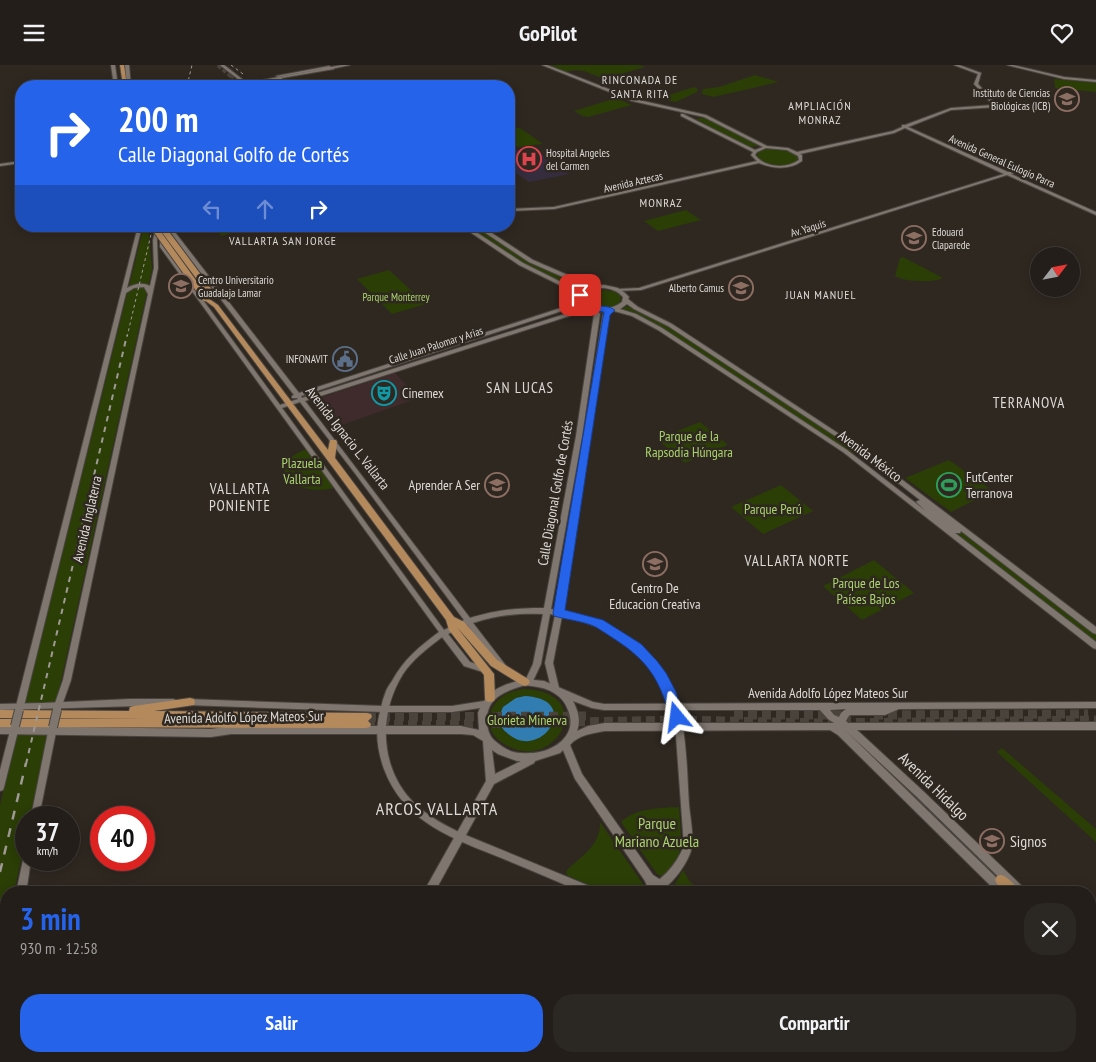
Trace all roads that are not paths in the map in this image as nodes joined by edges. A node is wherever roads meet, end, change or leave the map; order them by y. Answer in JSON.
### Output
{"nodes":[{"id":1,"x":113,"y":65,"type":"edge"},
{"id":2,"x":118,"y":65,"type":"edge"},
{"id":3,"x":122,"y":65,"type":"edge"},
{"id":4,"x":127,"y":65,"type":"edge"},
{"id":5,"x":222,"y":65,"type":"edge"},
{"id":6,"x":348,"y":65,"type":"edge"},
{"id":7,"x":538,"y":65,"type":"edge"},
{"id":8,"x":544,"y":65,"type":"edge"},
{"id":9,"x":956,"y":65,"type":"edge"},
{"id":10,"x":1009,"y":65,"type":"edge"},
{"id":11,"x":1022,"y":66,"type":"edge"},
{"id":12,"x":335,"y":67,"type":"edge"},
{"id":13,"x":115,"y":80,"type":"edge"},
{"id":14,"x":120,"y":80,"type":"edge"},
{"id":15,"x":124,"y":80,"type":"edge"},
{"id":16,"x":128,"y":80,"type":"edge"},
{"id":17,"x":240,"y":80,"type":"tunnel mouth"},
{"id":18,"x":264,"y":80,"type":"edge"},
{"id":19,"x":1096,"y":80,"type":"edge"},
{"id":20,"x":904,"y":125,"type":"junction"},
{"id":21,"x":898,"y":130,"type":"junction"},
{"id":22,"x":915,"y":132,"type":"junction"},
{"id":23,"x":766,"y":147,"type":"junction"},
{"id":24,"x":959,"y":150,"type":"junction"},
{"id":25,"x":755,"y":152,"type":"junction"},
{"id":26,"x":796,"y":152,"type":"junction"},
{"id":27,"x":758,"y":161,"type":"junction"},
{"id":28,"x":15,"y":163,"type":"edge"},
{"id":29,"x":0,"y":165,"type":"edge"},
{"id":30,"x":1012,"y":174,"type":"junction"},
{"id":31,"x":515,"y":209,"type":"edge"},
{"id":32,"x":1096,"y":210,"type":"edge"},
{"id":33,"x":1096,"y":214,"type":"edge"},
{"id":34,"x":139,"y":232,"type":"edge"},
{"id":35,"x":157,"y":232,"type":"edge"},
{"id":36,"x":158,"y":232,"type":"edge"},
{"id":37,"x":165,"y":232,"type":"edge"},
{"id":38,"x":172,"y":232,"type":"joint"},
{"id":39,"x":472,"y":232,"type":"edge"},
{"id":40,"x":487,"y":233,"type":"edge"},
{"id":41,"x":593,"y":288,"type":"junction"},
{"id":42,"x":618,"y":290,"type":"junction"},
{"id":43,"x":125,"y":293,"type":"junction"},
{"id":44,"x":150,"y":293,"type":"junction"},
{"id":45,"x":580,"y":297,"type":"junction"},
{"id":46,"x":626,"y":300,"type":"junction"},
{"id":47,"x":216,"y":306,"type":"junction"},
{"id":48,"x":591,"y":308,"type":"junction"},
{"id":49,"x":613,"y":309,"type":"junction"},
{"id":50,"x":298,"y":397,"type":"junction"},
{"id":51,"x":289,"y":402,"type":"junction"},
{"id":52,"x":279,"y":407,"type":"junction"},
{"id":53,"x":333,"y":442,"type":"junction"},
{"id":54,"x":845,"y":451,"type":"junction"},
{"id":55,"x":332,"y":458,"type":"junction"},
{"id":56,"x":957,"y":531,"type":"dead end"},
{"id":57,"x":546,"y":611,"type":"junction"},
{"id":58,"x":558,"y":613,"type":"junction"},
{"id":59,"x":455,"y":625,"type":"junction"},
{"id":60,"x":1096,"y":631,"type":"edge"},
{"id":61,"x":1096,"y":646,"type":"edge"},
{"id":62,"x":527,"y":682,"type":"junction"},
{"id":63,"x":555,"y":688,"type":"junction"},
{"id":64,"x":563,"y":693,"type":"junction"},
{"id":65,"x":488,"y":701,"type":"junction"},
{"id":66,"x":190,"y":702,"type":"junction"},
{"id":67,"x":1096,"y":705,"type":"edge"},
{"id":68,"x":902,"y":706,"type":"junction"},
{"id":69,"x":0,"y":707,"type":"edge"},
{"id":70,"x":675,"y":707,"type":"junction"},
{"id":71,"x":822,"y":707,"type":"junction"},
{"id":72,"x":19,"y":708,"type":"junction"},
{"id":73,"x":58,"y":708,"type":"junction"},
{"id":74,"x":383,"y":709,"type":"junction"},
{"id":75,"x":0,"y":713,"type":"edge"},
{"id":76,"x":102,"y":714,"type":"junction"},
{"id":77,"x":0,"y":723,"type":"edge"},
{"id":78,"x":113,"y":724,"type":"junction"},
{"id":79,"x":845,"y":725,"type":"junction"},
{"id":80,"x":679,"y":727,"type":"junction"},
{"id":81,"x":826,"y":727,"type":"junction"},
{"id":82,"x":1096,"y":727,"type":"edge"},
{"id":83,"x":15,"y":728,"type":"junction"},
{"id":84,"x":53,"y":729,"type":"junction"},
{"id":85,"x":0,"y":730,"type":"edge"},
{"id":86,"x":231,"y":730,"type":"junction"},
{"id":87,"x":380,"y":730,"type":"junction"},
{"id":88,"x":487,"y":739,"type":"junction"},
{"id":89,"x":567,"y":741,"type":"junction"},
{"id":90,"x":537,"y":757,"type":"junction"},
{"id":91,"x":491,"y":781,"type":"junction"},
{"id":92,"x":0,"y":787,"type":"edge"},
{"id":93,"x":37,"y":806,"type":"edge"},
{"id":94,"x":460,"y":837,"type":"junction"},
{"id":95,"x":25,"y":871,"type":"edge"},
{"id":96,"x":1001,"y":880,"type":"tunnel mouth"},
{"id":97,"x":22,"y":886,"type":"edge"},
{"id":98,"x":432,"y":886,"type":"edge"},
{"id":99,"x":579,"y":886,"type":"edge"},
{"id":100,"x":654,"y":886,"type":"edge"},
{"id":101,"x":661,"y":886,"type":"edge"},
{"id":102,"x":998,"y":886,"type":"edge"},
{"id":103,"x":1007,"y":886,"type":"edge"},
{"id":104,"x":1015,"y":886,"type":"edge"}],
"edges":[{"from":1,"to":13,"type":"main road"},
{"from":2,"to":14,"type":"main road"},
{"from":3,"to":15,"type":"main road"},
{"from":4,"to":16,"type":"main road"},
{"from":5,"to":17,"type":"main road"},
{"from":6,"to":12,"type":"street"},
{"from":7,"to":25,"type":"street"},
{"from":8,"to":23,"type":"street"},
{"from":9,"to":20,"type":"street"},
{"from":10,"to":11,"type":"street"},
{"from":11,"to":19,"type":"street"},
{"from":12,"to":18,"type":"main road"},
{"from":20,"to":21,"type":"street"},
{"from":20,"to":22,"type":"street","name":"Avenida General Eulogio Parra"},
{"from":20,"to":24,"type":"street","name":"Avenida General Eulogio Parra"},
{"from":20,"to":26,"type":"street"},
{"from":21,"to":22,"type":"street"},
{"from":21,"to":26,"type":"street"},
{"from":22,"to":24,"type":"street","name":"Avenida General Eulogio Parra"},
{"from":23,"to":25,"type":"street"},
{"from":23,"to":26,"type":"street"},
{"from":24,"to":30,"type":"street","name":"Avenida General Eulogio Parra"},
{"from":25,"to":27,"type":"street"},
{"from":26,"to":27,"type":"street"},
{"from":27,"to":31,"type":"street","name":"Avenida Aztecas"},
{"from":28,"to":29,"type":"street"},
{"from":30,"to":32,"type":"street","name":"Avenida General Eulogio Parra"},
{"from":30,"to":33,"type":"street","name":"Avenida General Eulogio Parra"},
{"from":30,"to":42,"type":"street","name":"Av. Yaquis"},
{"from":30,"to":46,"type":"street","name":"Av. Yaquis"},
{"from":34,"to":43,"type":"street","name":"Avenida Inglaterra"},
{"from":35,"to":47,"type":"main road","name":"Avenida Ignacio L. Vallarta","bridge":true},
{"from":36,"to":44,"type":"street","name":"Avenida Inglaterra"},
{"from":37,"to":47,"type":"main road","name":"Avenida Ignacio L. Vallarta","bridge":true},
{"from":38,"to":50,"type":"street","name":"Avenida Ignacio L. Vallarta"},
{"from":38,"to":52,"type":"street","name":"Avenida Ignacio L. Vallarta"},
{"from":39,"to":45,"type":"main road"},
{"from":40,"to":41,"type":"main road"},
{"from":41,"to":42,"type":"main road"},
{"from":41,"to":45,"type":"main road"},
{"from":42,"to":46,"type":"main road","name":"Avenida México"},
{"from":43,"to":44,"type":"street"},
{"from":43,"to":72,"type":"street","name":"Avenida Inglaterra"},
{"from":44,"to":73,"type":"street","name":"Avenida Inglaterra"},
{"from":45,"to":48,"type":"main road"},
{"from":45,"to":50,"type":"street","name":"Calle Juan Palomar y Arias"},
{"from":46,"to":49,"type":"main road"},
{"from":46,"to":60,"type":"main road","name":"Avenida México"},
{"from":47,"to":51,"type":"main road","name":"Avenida Ignacio L. Vallarta"},
{"from":48,"to":49,"type":"main road","name":"Avenida México"},
{"from":48,"to":50,"type":"street","name":"Calle Juan Palomar y Arias"},
{"from":48,"to":57,"type":"street","name":"Calle Diagonal Golfo de Cortés"},
{"from":49,"to":54,"type":"main road","name":"Avenida México"},
{"from":49,"to":58,"type":"street","name":"Calle Diagonal Golfo de Cortés"},
{"from":50,"to":51,"type":"street","name":"Calle Juan Palomar y Arias"},
{"from":50,"to":53,"type":"street","name":"Avenida Ignacio L. Vallarta"},
{"from":51,"to":52,"type":"street","name":"Calle Juan Palomar y Arias"},
{"from":51,"to":55,"type":"main road","name":"Avenida Ignacio L. Vallarta"},
{"from":52,"to":59,"type":"street","name":"Avenida Ignacio L. Vallarta"},
{"from":53,"to":55,"type":"main road"},
{"from":53,"to":59,"type":"street","name":"Avenida Ignacio L. Vallarta"},
{"from":54,"to":56,"type":"main road"},
{"from":54,"to":61,"type":"main road","name":"Avenida México"},
{"from":55,"to":59,"type":"main road","name":"Avenida Ignacio L. Vallarta"},
{"from":57,"to":58,"type":"street"},
{"from":57,"to":59,"type":"street"},
{"from":57,"to":62,"type":"street","name":"Calle Diagonal Golfo de Cortés"},
{"from":58,"to":63,"type":"street","name":"Calle Diagonal Golfo de Cortés"},
{"from":58,"to":70,"type":"street"},
{"from":59,"to":62,"type":"main road","name":"Avenida Ignacio L. Vallarta"},
{"from":59,"to":65,"type":"main road","name":"Avenida Ignacio L. Vallarta"},
{"from":59,"to":74,"type":"street"},
{"from":62,"to":63,"type":"main road"},
{"from":62,"to":65,"type":"main road"},
{"from":63,"to":64,"type":"main road"},
{"from":64,"to":70,"type":"main road","name":"Avenida Adolfo López Mateos Sur"},
{"from":64,"to":89,"type":"main road"},
{"from":65,"to":74,"type":"main road","name":"Avenida Adolfo López Mateos Sur"},
{"from":65,"to":88,"type":"main road"},
{"from":66,"to":73,"type":"main road","name":"Avenida Adolfo López Mateos Sur"},
{"from":66,"to":74,"type":"main road","name":"Avenida Adolfo López Mateos Sur"},
{"from":66,"to":76,"type":"main road"},
{"from":67,"to":68,"type":"main road","name":"Avenida Adolfo López Mateos Sur"},
{"from":68,"to":71,"type":"main road","name":"Avenida Adolfo López Mateos Sur"},
{"from":68,"to":79,"type":"main road"},
{"from":69,"to":72,"type":"main road","name":"Avenida Adolfo López Mateos Sur"},
{"from":70,"to":71,"type":"main road","name":"Avenida Adolfo López Mateos Sur"},
{"from":70,"to":80,"type":"street"},
{"from":71,"to":79,"type":"main road","name":"Avenida Hidalgo"},
{"from":72,"to":73,"type":"main road","name":"Avenida Adolfo López Mateos Sur"},
{"from":72,"to":83,"type":"street","name":"Avenida Inglaterra","bridge":true},
{"from":73,"to":84,"type":"street","name":"Avenida Inglaterra","bridge":true},
{"from":74,"to":87,"type":"street"},
{"from":75,"to":76,"type":"main road","name":"Avenida Adolfo López Mateos Sur"},
{"from":76,"to":78,"type":"main road","name":"Avenida Adolfo López Mateos Sur"},
{"from":77,"to":78,"type":"main road","name":"Avenida Adolfo López Mateos Sur"},
{"from":78,"to":86,"type":"main road"},
{"from":79,"to":81,"type":"main road"},
{"from":79,"to":82,"type":"main road"},
{"from":79,"to":104,"type":"main road","name":"Avenida Hidalgo"},
{"from":80,"to":81,"type":"main road"},
{"from":80,"to":89,"type":"main road"},
{"from":80,"to":101,"type":"street"},
{"from":81,"to":102,"type":"main road","name":"Avenida Hidalgo"},
{"from":83,"to":84,"type":"main road","name":"Avenida Adolfo López Mateos Sur"},
{"from":83,"to":85,"type":"main road","name":"Avenida Adolfo López Mateos Sur"},
{"from":83,"to":92,"type":"street","name":"Avenida Inglaterra"},
{"from":84,"to":86,"type":"main road","name":"Avenida Adolfo López Mateos Sur"},
{"from":84,"to":93,"type":"street","name":"Avenida Inglaterra"},
{"from":86,"to":87,"type":"main road","name":"Avenida Adolfo López Mateos Sur"},
{"from":87,"to":88,"type":"main road","name":"Avenida Adolfo López Mateos Sur"},
{"from":87,"to":94,"type":"street"},
{"from":88,"to":90,"type":"main road"},
{"from":88,"to":91,"type":"main road"},
{"from":89,"to":90,"type":"main road"},
{"from":89,"to":100,"type":"main road"},
{"from":90,"to":91,"type":"main road"},
{"from":91,"to":94,"type":"main road"},
{"from":94,"to":98,"type":"main road"},
{"from":94,"to":99,"type":"street"},
{"from":95,"to":97,"type":"street"},
{"from":96,"to":103,"type":"main road"}]}
